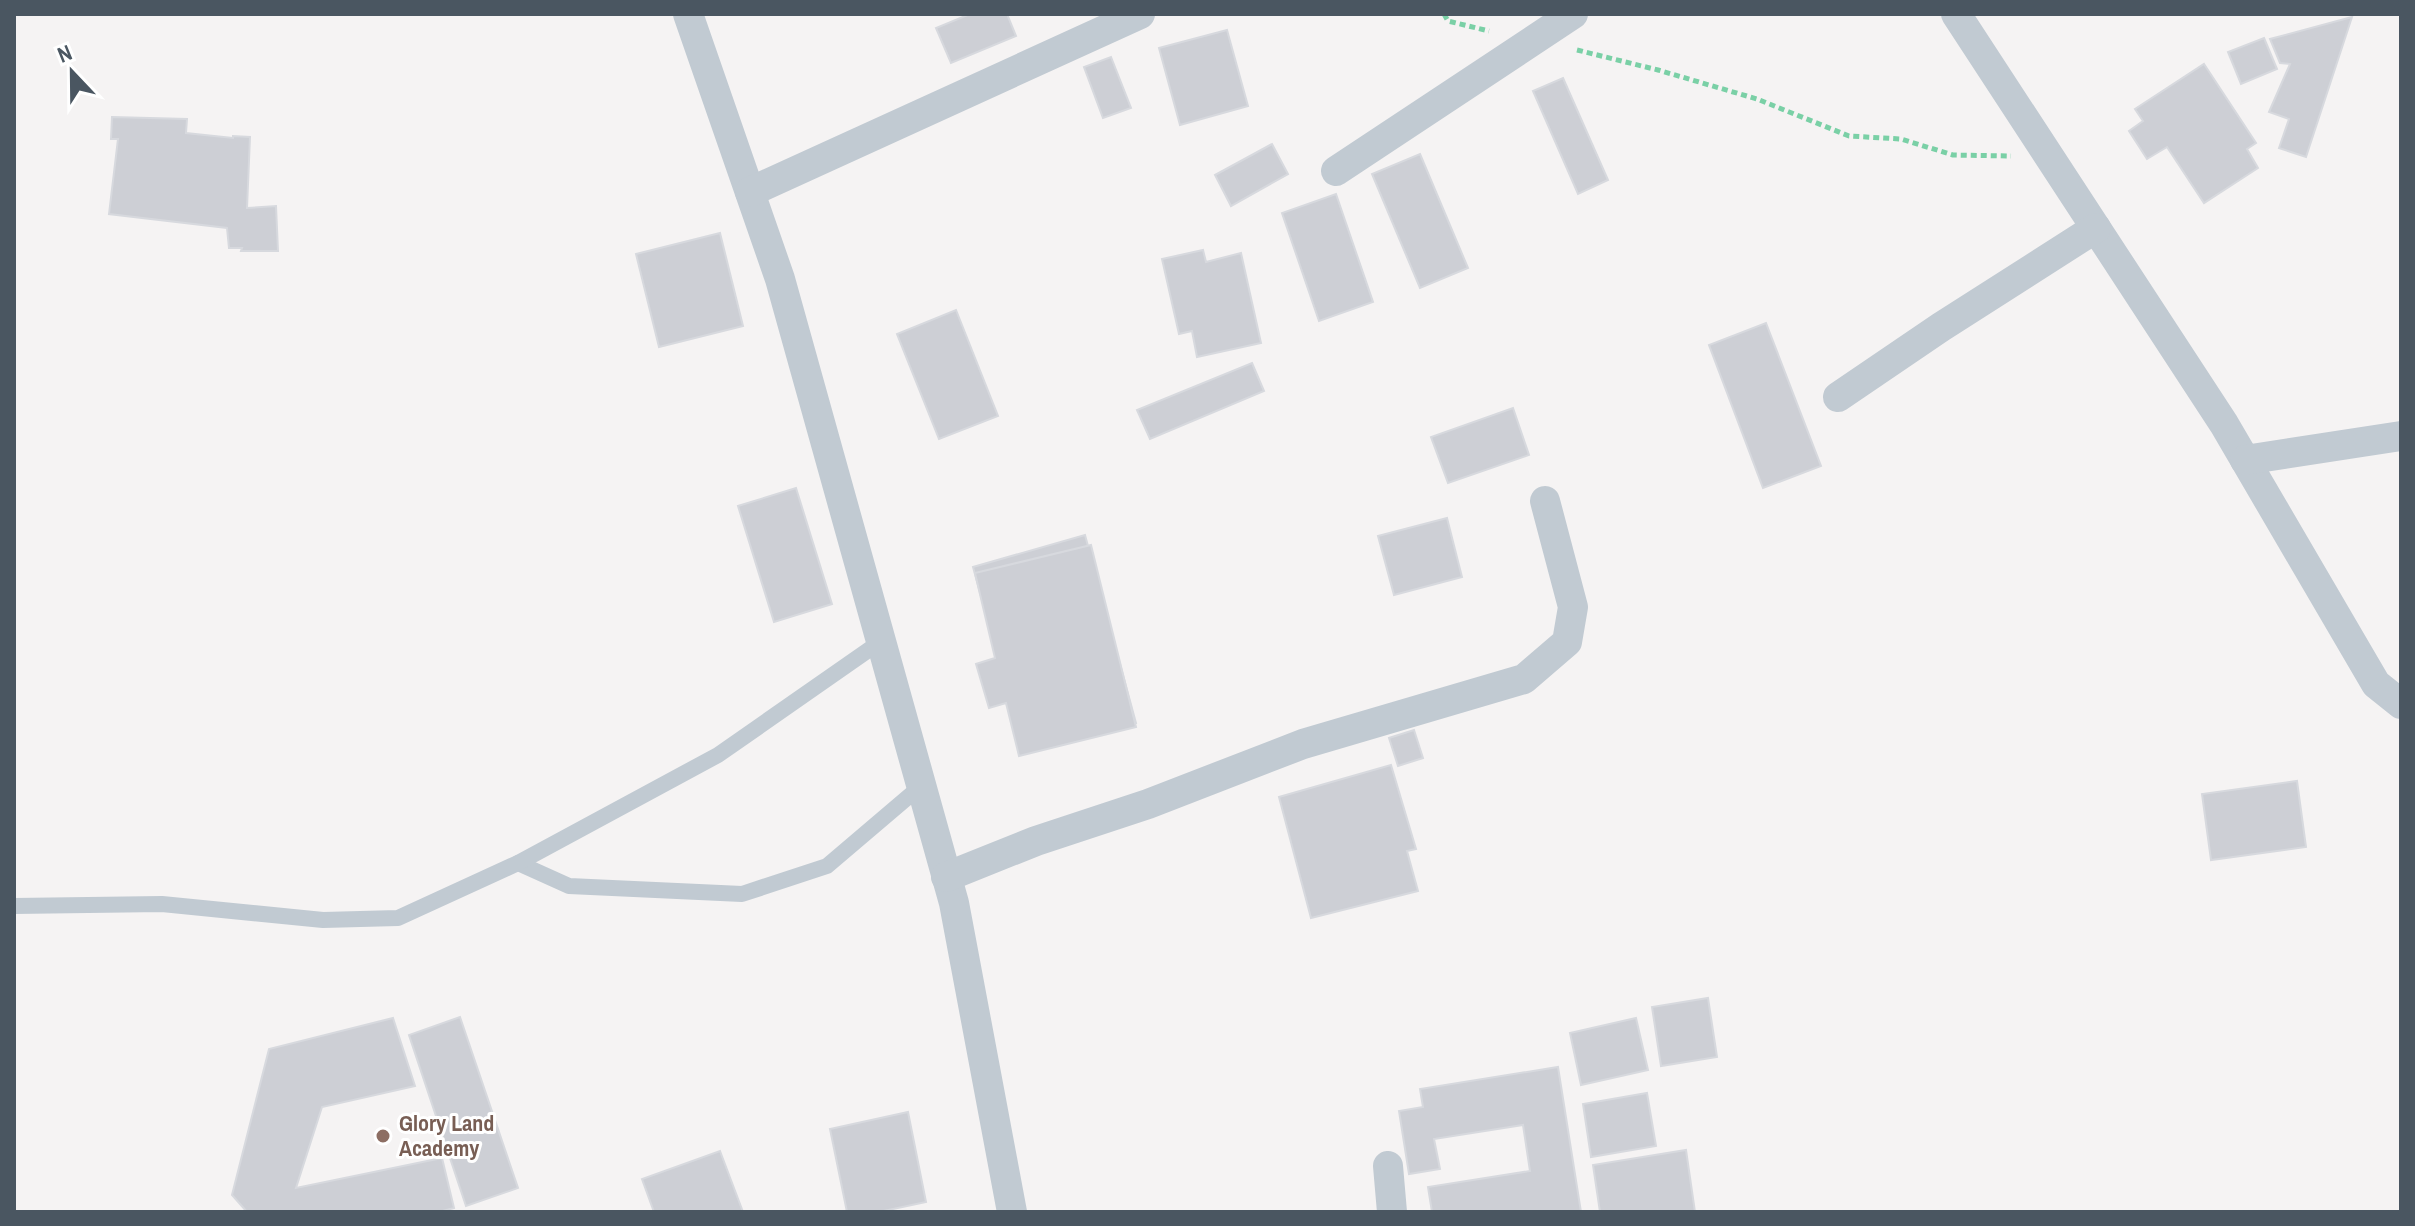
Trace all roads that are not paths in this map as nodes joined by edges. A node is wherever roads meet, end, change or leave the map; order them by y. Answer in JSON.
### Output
{"nodes":[{"id":1,"x":688,"y":14,"type":"edge"},
{"id":2,"x":1140,"y":14,"type":"edge"},
{"id":3,"x":1573,"y":14,"type":"edge"},
{"id":4,"x":1956,"y":14,"type":"edge"},
{"id":5,"x":1336,"y":171,"type":"dead end"},
{"id":6,"x":750,"y":192,"type":"junction"},
{"id":7,"x":2096,"y":228,"type":"junction"},
{"id":8,"x":1838,"y":397,"type":"dead end"},
{"id":9,"x":2401,"y":436,"type":"edge"},
{"id":10,"x":2245,"y":460,"type":"junction"},
{"id":11,"x":1545,"y":501,"type":"dead end"},
{"id":12,"x":880,"y":642,"type":"junction"},
{"id":13,"x":2401,"y":704,"type":"edge"},
{"id":14,"x":921,"y":786,"type":"junction"},
{"id":15,"x":518,"y":863,"type":"junction"},
{"id":16,"x":946,"y":877,"type":"junction"},
{"id":17,"x":14,"y":906,"type":"edge"},
{"id":18,"x":1388,"y":1166,"type":"dead end"},
{"id":19,"x":1013,"y":1211,"type":"edge"},
{"id":20,"x":1392,"y":1212,"type":"edge"}],
"edges":[{"from":1,"to":6,"type":"street"},
{"from":2,"to":6,"type":"street"},
{"from":3,"to":5,"type":"street"},
{"from":4,"to":7,"type":"street"},
{"from":6,"to":12,"type":"street"},
{"from":7,"to":8,"type":"street"},
{"from":7,"to":10,"type":"street"},
{"from":9,"to":10,"type":"street"},
{"from":10,"to":13,"type":"street"},
{"from":11,"to":16,"type":"street"},
{"from":12,"to":14,"type":"street"},
{"from":12,"to":15,"type":"lane"},
{"from":14,"to":15,"type":"lane"},
{"from":14,"to":16,"type":"street"},
{"from":15,"to":17,"type":"lane"},
{"from":16,"to":19,"type":"street"},
{"from":18,"to":20,"type":"street"}]}
